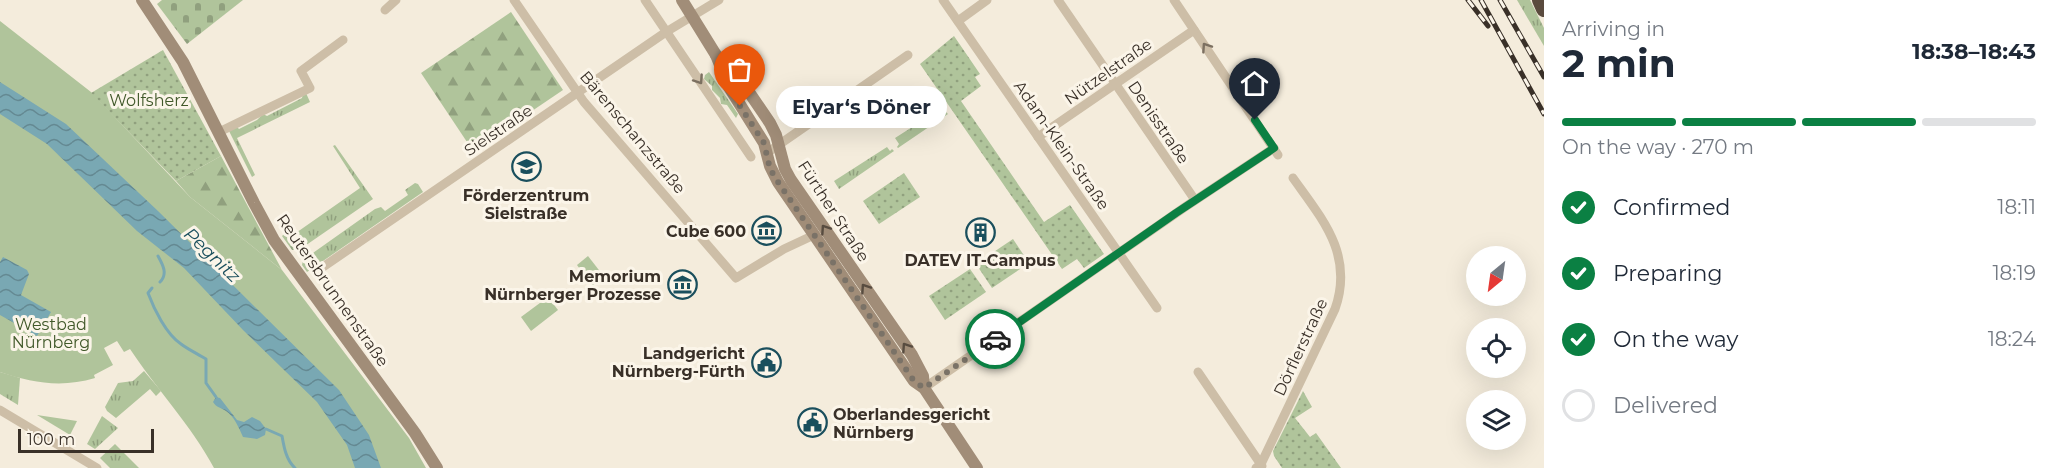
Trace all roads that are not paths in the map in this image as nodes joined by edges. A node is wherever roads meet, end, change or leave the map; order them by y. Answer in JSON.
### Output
{"nodes":[{"id":1,"x":142,"y":0,"type":"edge"},
{"id":2,"x":396,"y":0,"type":"edge"},
{"id":3,"x":514,"y":0,"type":"edge"},
{"id":4,"x":645,"y":0,"type":"edge"},
{"id":5,"x":682,"y":0,"type":"edge"},
{"id":6,"x":719,"y":0,"type":"edge"},
{"id":7,"x":943,"y":0,"type":"edge"},
{"id":8,"x":987,"y":0,"type":"edge"},
{"id":9,"x":1058,"y":0,"type":"edge"},
{"id":10,"x":1174,"y":0,"type":"edge"},
{"id":11,"x":1542,"y":1,"type":"edge"},
{"id":12,"x":1544,"y":9,"type":"edge"},
{"id":13,"x":386,"y":10,"type":"dead end"},
{"id":14,"x":692,"y":17,"type":"junction"},
{"id":15,"x":958,"y":21,"type":"junction"},
{"id":16,"x":1194,"y":30,"type":"junction"},
{"id":17,"x":666,"y":32,"type":"junction"},
{"id":18,"x":343,"y":40,"type":"dead end"},
{"id":19,"x":908,"y":54,"type":"dead end"},
{"id":20,"x":716,"y":55,"type":"junction"},
{"id":21,"x":1116,"y":84,"type":"junction"},
{"id":22,"x":578,"y":93,"type":"junction"},
{"id":23,"x":219,"y":132,"type":"junction"},
{"id":24,"x":1038,"y":137,"type":"junction"},
{"id":25,"x":779,"y":145,"type":"junction"},
{"id":26,"x":767,"y":153,"type":"junction"},
{"id":27,"x":751,"y":157,"type":"dead end"},
{"id":28,"x":1293,"y":178,"type":"dead end"},
{"id":29,"x":1195,"y":200,"type":"junction"},
{"id":30,"x":814,"y":235,"type":"junction"},
{"id":31,"x":1119,"y":252,"type":"junction"},
{"id":32,"x":320,"y":269,"type":"dead end"},
{"id":33,"x":1157,"y":308,"type":"dead end"},
{"id":34,"x":1198,"y":372,"type":"dead end"},
{"id":35,"x":924,"y":388,"type":"junction"},
{"id":36,"x":0,"y":410,"type":"edge"},
{"id":37,"x":90,"y":466,"type":"edge"},
{"id":38,"x":1260,"y":467,"type":"edge"},
{"id":39,"x":437,"y":468,"type":"edge"},
{"id":40,"x":977,"y":468,"type":"edge"}],
"edges":[{"from":1,"to":23,"type":"main road","name":"Reutersbrunnenstraße"},
{"from":2,"to":13,"type":"street"},
{"from":3,"to":22,"type":"street","name":"Bärenschanzstraße"},
{"from":4,"to":17,"type":"street"},
{"from":5,"to":14,"type":"main road","name":"Fürther Straße"},
{"from":6,"to":14,"type":"street","name":"Sielstraße"},
{"from":7,"to":15,"type":"street","name":"Adam-Klein-Straße"},
{"from":8,"to":15,"type":"street"},
{"from":9,"to":21,"type":"street","name":"Denisstraße"},
{"from":10,"to":16,"type":"street"},
{"from":11,"to":12,"type":"highway"},
{"from":14,"to":17,"type":"street","name":"Sielstraße"},
{"from":14,"to":20,"type":"main road","name":"Fürther Straße"},
{"from":15,"to":24,"type":"street","name":"Adam-Klein-Straße"},
{"from":16,"to":21,"type":"street","name":"Nützelstraße"},
{"from":29,"to":16,"type":"street","one_way":true},
{"from":17,"to":22,"type":"street","name":"Sielstraße"},
{"from":17,"to":27,"type":"street","one_way":true},
{"from":18,"to":23,"type":"street"},
{"from":19,"to":25,"type":"street"},
{"from":20,"to":25,"type":"main road","name":"Fürther Straße"},
{"from":20,"to":26,"type":"main road","name":"Fürther Straße"},
{"from":21,"to":24,"type":"street","name":"Nützelstraße"},
{"from":21,"to":29,"type":"street","name":"Denisstraße"},
{"from":22,"to":30,"type":"street","name":"Bärenschanzstraße"},
{"from":22,"to":32,"type":"street","name":"Sielstraße"},
{"from":23,"to":39,"type":"main road","name":"Reutersbrunnenstraße"},
{"from":24,"to":31,"type":"street","name":"Adam-Klein-Straße"},
{"from":25,"to":26,"type":"street"},
{"from":35,"to":25,"type":"main road","name":"Fürther Straße","one_way":true},
{"from":26,"to":30,"type":"main road","name":"Fürther Straße"},
{"from":28,"to":38,"type":"street","name":"Dörflerstraße"},
{"from":29,"to":31,"type":"street"},
{"from":30,"to":35,"type":"main road","name":"Fürther Straße"},
{"from":31,"to":33,"type":"street","name":"Adam-Klein-Straße"},
{"from":31,"to":35,"type":"street"},
{"from":34,"to":38,"type":"street"},
{"from":35,"to":40,"type":"main road","name":"Fürther Straße"},
{"from":36,"to":37,"type":"street"}]}
